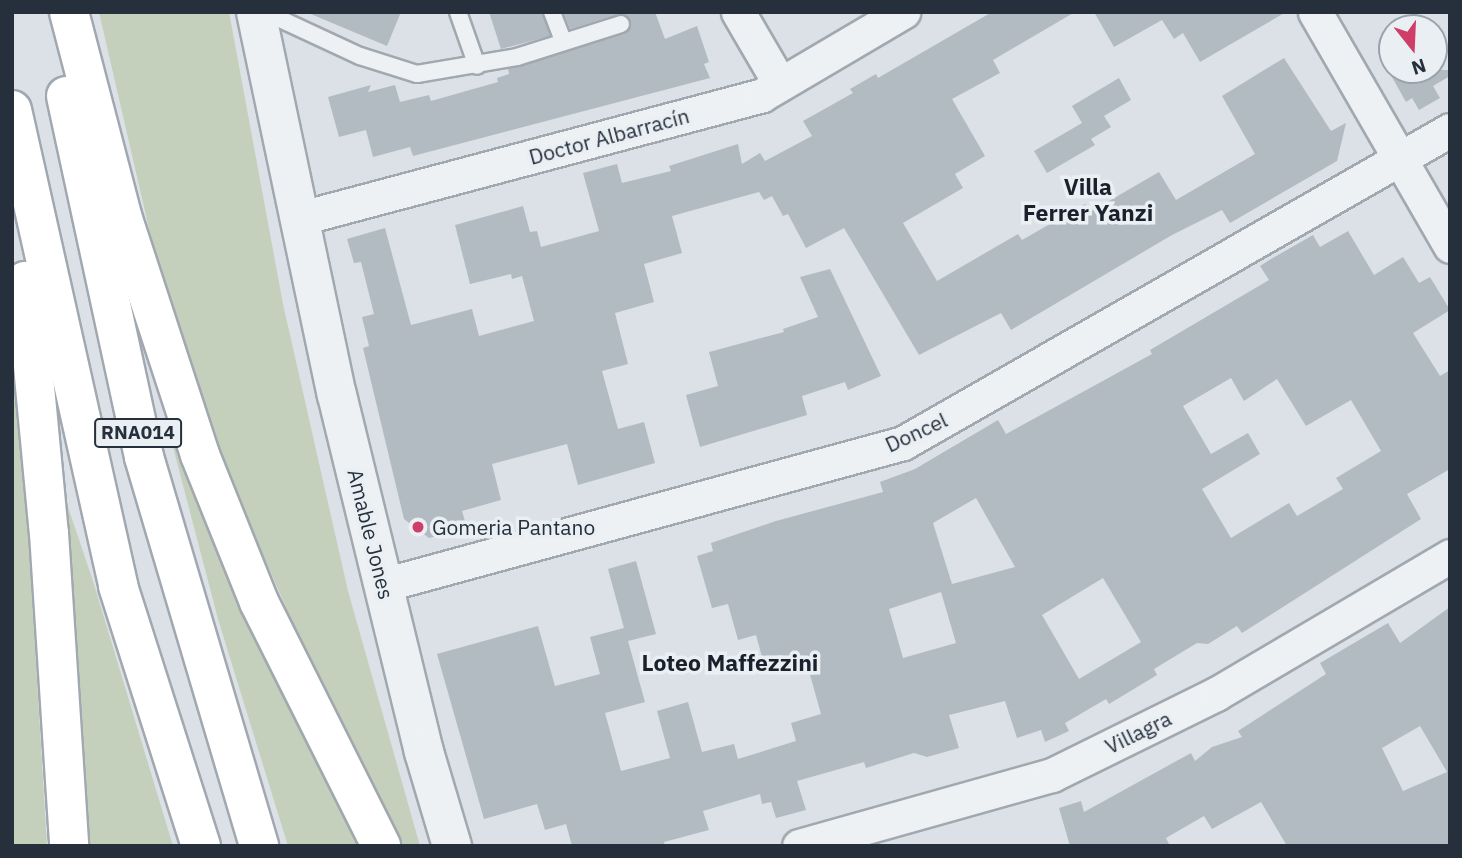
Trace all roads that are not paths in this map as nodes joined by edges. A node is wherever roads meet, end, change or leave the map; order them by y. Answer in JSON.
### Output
{"nodes":[{"id":1,"x":51,"y":12,"type":"edge"},
{"id":2,"x":69,"y":12,"type":"edge"},
{"id":3,"x":256,"y":12,"type":"edge"},
{"id":4,"x":265,"y":12,"type":"edge"},
{"id":5,"x":458,"y":12,"type":"edge"},
{"id":6,"x":552,"y":12,"type":"edge"},
{"id":7,"x":738,"y":12,"type":"edge"},
{"id":8,"x":903,"y":12,"type":"edge"},
{"id":9,"x":1315,"y":12,"type":"edge"},
{"id":10,"x":621,"y":23,"type":"dead end"},
{"id":11,"x":563,"y":41,"type":"junction"},
{"id":12,"x":478,"y":66,"type":"junction"},
{"id":13,"x":780,"y":84,"type":"junction"},
{"id":14,"x":12,"y":110,"type":"edge"},
{"id":15,"x":1450,"y":130,"type":"edge"},
{"id":16,"x":1400,"y":159,"type":"junction"},
{"id":17,"x":12,"y":171,"type":"edge"},
{"id":18,"x":297,"y":219,"type":"junction"},
{"id":19,"x":1450,"y":246,"type":"edge"},
{"id":20,"x":1450,"y":556,"type":"edge"},
{"id":21,"x":383,"y":585,"type":"junction"},
{"id":22,"x":69,"y":846,"type":"edge"},
{"id":23,"x":201,"y":846,"type":"edge"},
{"id":24,"x":259,"y":846,"type":"edge"},
{"id":25,"x":381,"y":846,"type":"edge"},
{"id":26,"x":452,"y":846,"type":"edge"},
{"id":27,"x":799,"y":846,"type":"edge"}],
"edges":[{"from":1,"to":24,"type":"highway","number":"RNA014"},
{"from":2,"to":25,"type":"highway"},
{"from":3,"to":18,"type":"street","name":"Amable Jones"},
{"from":4,"to":12,"type":"lane"},
{"from":5,"to":12,"type":"lane"},
{"from":6,"to":11,"type":"lane"},
{"from":7,"to":13,"type":"street"},
{"from":8,"to":13,"type":"street","name":"Doctor Albarracín"},
{"from":9,"to":16,"type":"street"},
{"from":10,"to":11,"type":"lane"},
{"from":11,"to":12,"type":"lane"},
{"from":13,"to":18,"type":"street","name":"Doctor Albarracín"},
{"from":14,"to":23,"type":"highway","number":"RNA014"},
{"from":15,"to":16,"type":"street","name":"Doncel"},
{"from":16,"to":19,"type":"street"},
{"from":16,"to":21,"type":"street","name":"Doncel"},
{"from":17,"to":22,"type":"highway"},
{"from":18,"to":21,"type":"street","name":"Amable Jones"},
{"from":20,"to":27,"type":"street","name":"Villagra"},
{"from":21,"to":26,"type":"street","name":"Amable Jones"}]}
